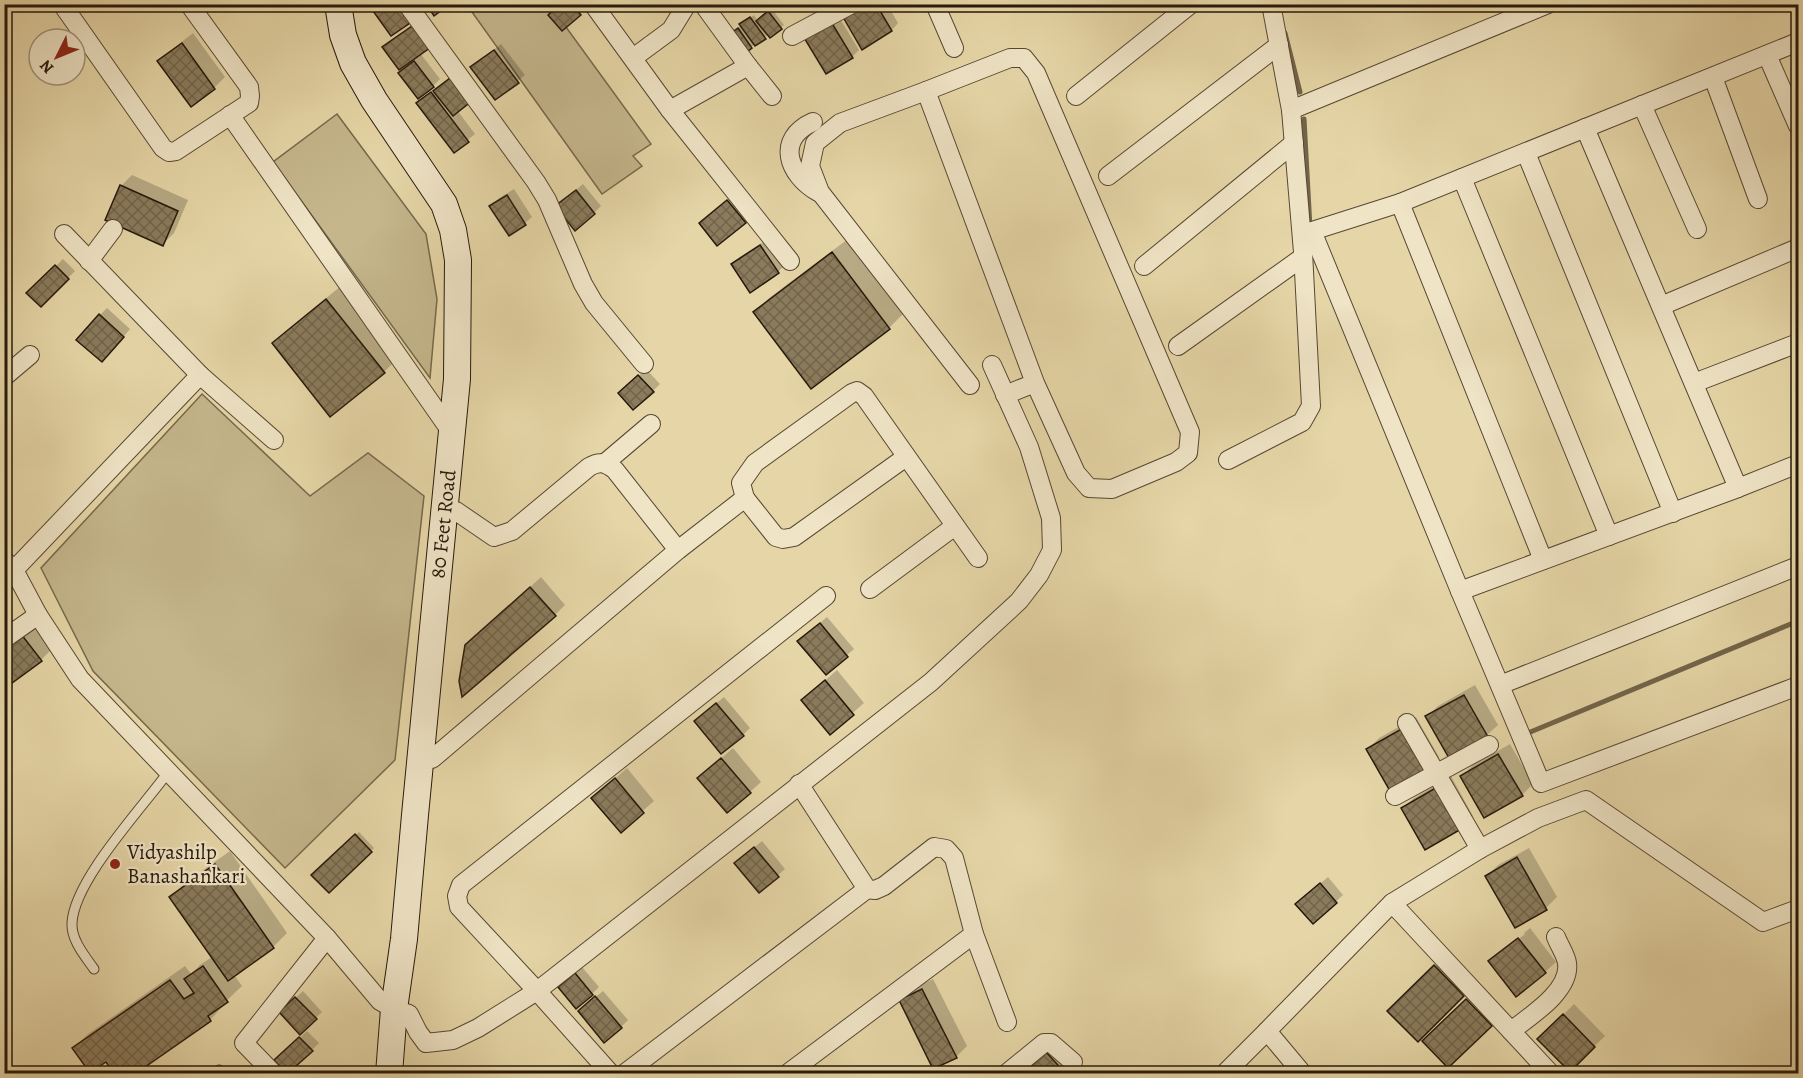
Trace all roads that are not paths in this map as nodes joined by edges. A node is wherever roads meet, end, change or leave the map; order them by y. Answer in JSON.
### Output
{"nodes":[{"id":1,"x":62,"y":4,"type":"edge"},
{"id":2,"x":189,"y":4,"type":"edge"},
{"id":3,"x":338,"y":4,"type":"edge"},
{"id":4,"x":350,"y":4,"type":"edge"},
{"id":5,"x":407,"y":4,"type":"edge"},
{"id":6,"x":593,"y":4,"type":"edge"},
{"id":7,"x":687,"y":4,"type":"edge"},
{"id":8,"x":703,"y":4,"type":"edge"},
{"id":9,"x":935,"y":4,"type":"edge"},
{"id":10,"x":1191,"y":4,"type":"edge"},
{"id":11,"x":1271,"y":4,"type":"edge"},
{"id":12,"x":1548,"y":4,"type":"edge"},
{"id":13,"x":840,"y":7,"type":"edge"},
{"id":14,"x":792,"y":36,"type":"dead end"},
{"id":15,"x":1798,"y":42,"type":"edge"},
{"id":16,"x":1279,"y":45,"type":"junction"},
{"id":17,"x":954,"y":48,"type":"dead end"},
{"id":18,"x":1767,"y":55,"type":"junction"},
{"id":19,"x":633,"y":58,"type":"junction"},
{"id":20,"x":748,"y":66,"type":"junction"},
{"id":21,"x":1713,"y":76,"type":"junction"},
{"id":22,"x":926,"y":91,"type":"junction"},
{"id":23,"x":772,"y":96,"type":"dead end"},
{"id":24,"x":1076,"y":96,"type":"dead end"},
{"id":25,"x":1642,"y":105,"type":"junction"},
{"id":26,"x":670,"y":110,"type":"junction"},
{"id":27,"x":1291,"y":110,"type":"junction"},
{"id":28,"x":230,"y":115,"type":"junction"},
{"id":29,"x":813,"y":122,"type":"dead end"},
{"id":30,"x":1798,"y":126,"type":"edge"},
{"id":31,"x":1585,"y":128,"type":"junction"},
{"id":32,"x":1294,"y":143,"type":"junction"},
{"id":33,"x":1526,"y":153,"type":"junction"},
{"id":34,"x":1108,"y":176,"type":"dead end"},
{"id":35,"x":1462,"y":178,"type":"junction"},
{"id":36,"x":820,"y":192,"type":"junction"},
{"id":37,"x":1758,"y":198,"type":"dead end"},
{"id":38,"x":1400,"y":203,"type":"junction"},
{"id":39,"x":113,"y":229,"type":"dead end"},
{"id":40,"x":1697,"y":229,"type":"dead end"},
{"id":41,"x":64,"y":234,"type":"dead end"},
{"id":42,"x":1798,"y":248,"type":"edge"},
{"id":43,"x":1303,"y":257,"type":"junction"},
{"id":44,"x":89,"y":261,"type":"junction"},
{"id":45,"x":790,"y":261,"type":"dead end"},
{"id":46,"x":1144,"y":266,"type":"dead end"},
{"id":47,"x":1661,"y":306,"type":"junction"},
{"id":48,"x":1798,"y":343,"type":"edge"},
{"id":49,"x":1178,"y":346,"type":"dead end"},
{"id":50,"x":30,"y":356,"type":"dead end"},
{"id":51,"x":644,"y":364,"type":"dead end"},
{"id":52,"x":992,"y":365,"type":"dead end"},
{"id":53,"x":201,"y":375,"type":"junction"},
{"id":54,"x":4,"y":377,"type":"edge"},
{"id":55,"x":1035,"y":383,"type":"junction"},
{"id":56,"x":1694,"y":383,"type":"junction"},
{"id":57,"x":970,"y":385,"type":"dead end"},
{"id":58,"x":1005,"y":395,"type":"junction"},
{"id":59,"x":651,"y":424,"type":"dead end"},
{"id":60,"x":452,"y":433,"type":"junction"},
{"id":61,"x":274,"y":440,"type":"dead end"},
{"id":62,"x":906,"y":457,"type":"junction"},
{"id":63,"x":1228,"y":460,"type":"dead end"},
{"id":64,"x":605,"y":462,"type":"junction"},
{"id":65,"x":1798,"y":464,"type":"edge"},
{"id":66,"x":1738,"y":488,"type":"junction"},
{"id":67,"x":745,"y":498,"type":"junction"},
{"id":68,"x":456,"y":511,"type":"junction"},
{"id":69,"x":1673,"y":513,"type":"junction"},
{"id":70,"x":955,"y":526,"type":"junction"},
{"id":71,"x":1609,"y":536,"type":"junction"},
{"id":72,"x":678,"y":550,"type":"junction"},
{"id":73,"x":978,"y":558,"type":"dead end"},
{"id":74,"x":1543,"y":560,"type":"junction"},
{"id":75,"x":9,"y":565,"type":"edge"},
{"id":76,"x":1798,"y":566,"type":"edge"},
{"id":77,"x":870,"y":589,"type":"dead end"},
{"id":78,"x":1460,"y":591,"type":"junction"},
{"id":79,"x":826,"y":596,"type":"dead end"},
{"id":80,"x":38,"y":615,"type":"junction"},
{"id":81,"x":4,"y":639,"type":"edge"},
{"id":82,"x":1500,"y":685,"type":"junction"},
{"id":83,"x":1798,"y":686,"type":"edge"},
{"id":84,"x":1407,"y":723,"type":"dead end"},
{"id":85,"x":1489,"y":746,"type":"dead end"},
{"id":86,"x":432,"y":759,"type":"junction"},
{"id":87,"x":169,"y":771,"type":"junction"},
{"id":88,"x":1437,"y":775,"type":"junction"},
{"id":89,"x":799,"y":784,"type":"junction"},
{"id":90,"x":1395,"y":796,"type":"dead end"},
{"id":91,"x":1480,"y":849,"type":"junction"},
{"id":92,"x":867,"y":889,"type":"junction"},
{"id":93,"x":1392,"y":903,"type":"junction"},
{"id":94,"x":1798,"y":909,"type":"edge"},
{"id":95,"x":974,"y":934,"type":"junction"},
{"id":96,"x":1556,"y":937,"type":"dead end"},
{"id":97,"x":327,"y":938,"type":"junction"},
{"id":98,"x":94,"y":969,"type":"dead end"},
{"id":99,"x":537,"y":991,"type":"junction"},
{"id":100,"x":402,"y":1011,"type":"junction"},
{"id":101,"x":1007,"y":1022,"type":"dead end"},
{"id":102,"x":1267,"y":1031,"type":"junction"},
{"id":103,"x":1511,"y":1031,"type":"junction"},
{"id":104,"x":1073,"y":1062,"type":"dead end"},
{"id":105,"x":274,"y":1074,"type":"edge"},
{"id":106,"x":389,"y":1074,"type":"edge"},
{"id":107,"x":403,"y":1074,"type":"edge"},
{"id":108,"x":611,"y":1074,"type":"edge"},
{"id":109,"x":624,"y":1074,"type":"edge"},
{"id":110,"x":787,"y":1074,"type":"edge"},
{"id":111,"x":1006,"y":1074,"type":"edge"},
{"id":112,"x":1224,"y":1074,"type":"edge"},
{"id":113,"x":1303,"y":1074,"type":"edge"},
{"id":114,"x":1551,"y":1074,"type":"edge"}],
"edges":[{"from":1,"to":28,"type":"street"},
{"from":2,"to":28,"type":"street"},
{"from":3,"to":60,"type":"main road","name":"80 Feet Road"},
{"from":4,"to":68,"type":"main road","name":"80 Feet Road"},
{"from":5,"to":51,"type":"street"},
{"from":6,"to":19,"type":"street"},
{"from":7,"to":19,"type":"street"},
{"from":8,"to":20,"type":"street"},
{"from":9,"to":17,"type":"street"},
{"from":10,"to":24,"type":"street"},
{"from":11,"to":16,"type":"street"},
{"from":12,"to":27,"type":"street"},
{"from":13,"to":14,"type":"street"},
{"from":15,"to":18,"type":"street"},
{"from":16,"to":27,"type":"street"},
{"from":16,"to":34,"type":"street"},
{"from":18,"to":21,"type":"street"},
{"from":18,"to":30,"type":"street"},
{"from":19,"to":26,"type":"street"},
{"from":20,"to":23,"type":"street"},
{"from":20,"to":26,"type":"street"},
{"from":21,"to":25,"type":"street"},
{"from":21,"to":37,"type":"street"},
{"from":22,"to":36,"type":"street"},
{"from":22,"to":55,"type":"street"},
{"from":22,"to":55,"type":"street"},
{"from":25,"to":31,"type":"street"},
{"from":25,"to":40,"type":"street"},
{"from":26,"to":45,"type":"street"},
{"from":27,"to":32,"type":"street"},
{"from":28,"to":60,"type":"street"},
{"from":29,"to":36,"type":"street"},
{"from":31,"to":33,"type":"street"},
{"from":31,"to":47,"type":"street"},
{"from":32,"to":43,"type":"street"},
{"from":32,"to":46,"type":"street"},
{"from":33,"to":35,"type":"street"},
{"from":33,"to":69,"type":"street"},
{"from":35,"to":38,"type":"street"},
{"from":35,"to":71,"type":"street"},
{"from":36,"to":57,"type":"street"},
{"from":38,"to":74,"type":"street"},
{"from":38,"to":78,"type":"street"},
{"from":39,"to":44,"type":"street"},
{"from":41,"to":44,"type":"street"},
{"from":42,"to":47,"type":"street"},
{"from":43,"to":49,"type":"street"},
{"from":43,"to":63,"type":"street"},
{"from":44,"to":53,"type":"street"},
{"from":47,"to":56,"type":"street"},
{"from":48,"to":56,"type":"street"},
{"from":50,"to":54,"type":"street"},
{"from":52,"to":58,"type":"street"},
{"from":53,"to":61,"type":"street"},
{"from":53,"to":75,"type":"street"},
{"from":55,"to":58,"type":"street"},
{"from":56,"to":66,"type":"street"},
{"from":58,"to":89,"type":"street"},
{"from":59,"to":64,"type":"street"},
{"from":60,"to":100,"type":"main road","name":"80 Feet Road"},
{"from":62,"to":67,"type":"street"},
{"from":62,"to":67,"type":"street"},
{"from":62,"to":70,"type":"street"},
{"from":64,"to":68,"type":"street"},
{"from":64,"to":72,"type":"street"},
{"from":65,"to":66,"type":"street"},
{"from":66,"to":69,"type":"street"},
{"from":67,"to":72,"type":"street"},
{"from":68,"to":86,"type":"main road","name":"80 Feet Road"},
{"from":69,"to":71,"type":"street"},
{"from":70,"to":73,"type":"street"},
{"from":70,"to":77,"type":"street"},
{"from":71,"to":74,"type":"street"},
{"from":72,"to":86,"type":"street"},
{"from":74,"to":78,"type":"street"},
{"from":75,"to":80,"type":"street"},
{"from":76,"to":82,"type":"street"},
{"from":78,"to":82,"type":"street"},
{"from":79,"to":99,"type":"street"},
{"from":80,"to":81,"type":"street"},
{"from":80,"to":87,"type":"street"},
{"from":82,"to":83,"type":"street"},
{"from":84,"to":88,"type":"street"},
{"from":85,"to":88,"type":"street"},
{"from":86,"to":100,"type":"main road","name":"80 Feet Road"},
{"from":87,"to":97,"type":"street"},
{"from":87,"to":98,"type":"lane"},
{"from":88,"to":90,"type":"street"},
{"from":88,"to":91,"type":"street"},
{"from":89,"to":92,"type":"street"},
{"from":89,"to":99,"type":"street"},
{"from":91,"to":93,"type":"street"},
{"from":91,"to":94,"type":"street"},
{"from":92,"to":95,"type":"street"},
{"from":92,"to":109,"type":"street"},
{"from":93,"to":102,"type":"street"},
{"from":93,"to":103,"type":"street"},
{"from":95,"to":101,"type":"street"},
{"from":95,"to":110,"type":"street"},
{"from":96,"to":103,"type":"street"},
{"from":97,"to":100,"type":"street"},
{"from":97,"to":105,"type":"street"},
{"from":99,"to":100,"type":"street"},
{"from":99,"to":108,"type":"street"},
{"from":100,"to":106,"type":"main road","name":"80 Feet Road"},
{"from":100,"to":107,"type":"main road","name":"80 Feet Road"},
{"from":102,"to":112,"type":"street"},
{"from":102,"to":113,"type":"street"},
{"from":103,"to":114,"type":"street"},
{"from":104,"to":111,"type":"street"}]}
